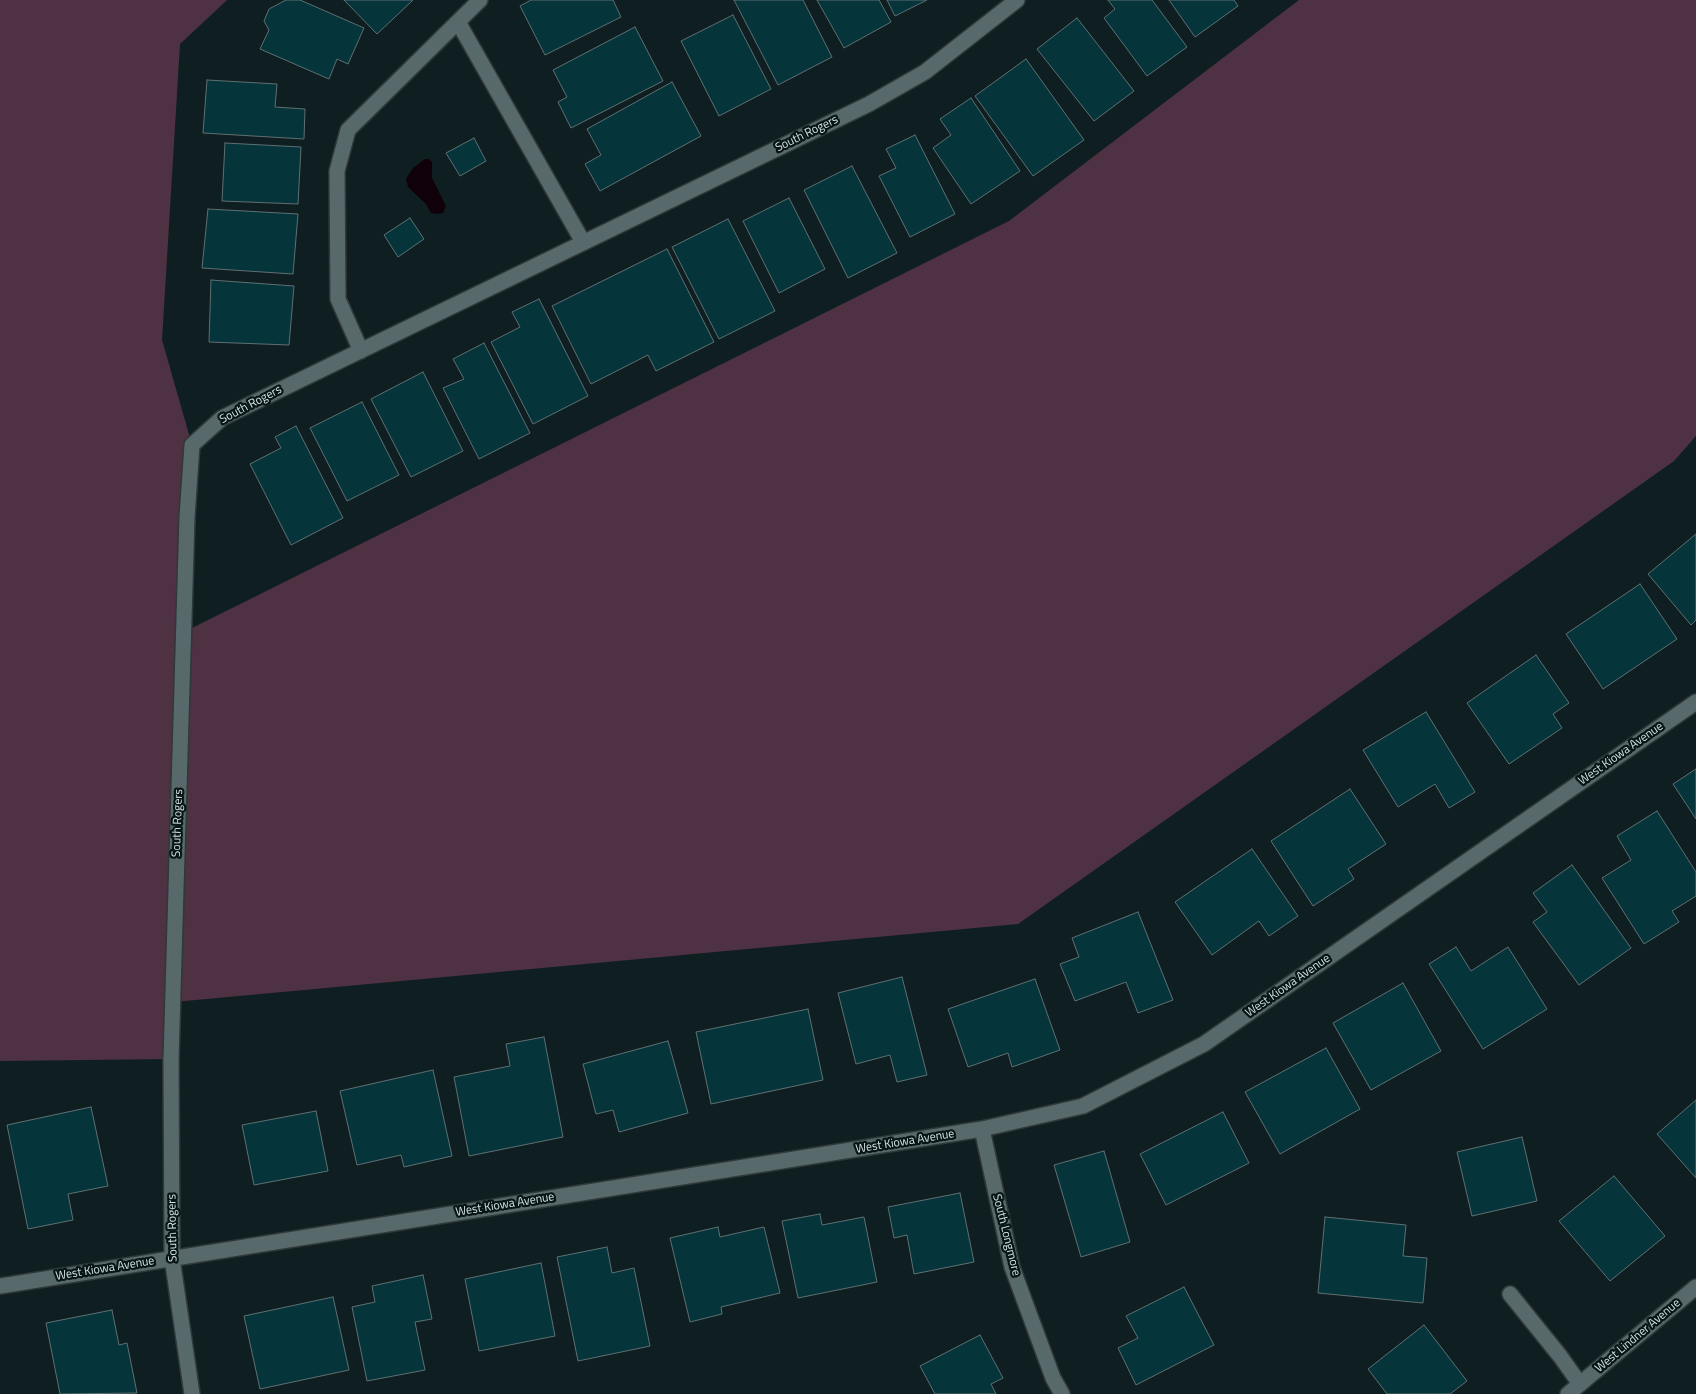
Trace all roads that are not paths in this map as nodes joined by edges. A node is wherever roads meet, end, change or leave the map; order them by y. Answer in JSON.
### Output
{"nodes":[{"id":1,"x":480,"y":0,"type":"edge"},
{"id":2,"x":1017,"y":0,"type":"edge"},
{"id":3,"x":458,"y":22,"type":"junction"},
{"id":4,"x":583,"y":242,"type":"junction"},
{"id":5,"x":360,"y":351,"type":"junction"},
{"id":6,"x":1696,"y":702,"type":"edge"},
{"id":7,"x":982,"y":1130,"type":"junction"},
{"id":8,"x":172,"y":1258,"type":"junction"},
{"id":9,"x":0,"y":1286,"type":"edge"},
{"id":10,"x":1696,"y":1287,"type":"edge"},
{"id":11,"x":1510,"y":1294,"type":"dead end"},
{"id":12,"x":1574,"y":1389,"type":"edge"},
{"id":13,"x":192,"y":1394,"type":"edge"},
{"id":14,"x":1062,"y":1394,"type":"edge"}],
"edges":[{"from":1,"to":3,"type":"street"},
{"from":2,"to":4,"type":"street","name":"South Rogers"},
{"from":3,"to":4,"type":"street"},
{"from":3,"to":5,"type":"street"},
{"from":4,"to":5,"type":"street","name":"South Rogers"},
{"from":5,"to":8,"type":"street","name":"South Rogers"},
{"from":6,"to":7,"type":"street","name":"West Kiowa Avenue"},
{"from":7,"to":8,"type":"street","name":"West Kiowa Avenue"},
{"from":7,"to":14,"type":"street","name":"South Longmore"},
{"from":8,"to":9,"type":"street","name":"West Kiowa Avenue"},
{"from":8,"to":13,"type":"street","name":"South Rogers"},
{"from":10,"to":12,"type":"street","name":"West Lindner Avenue"},
{"from":11,"to":12,"type":"street","name":"West Lindner Avenue"}]}
